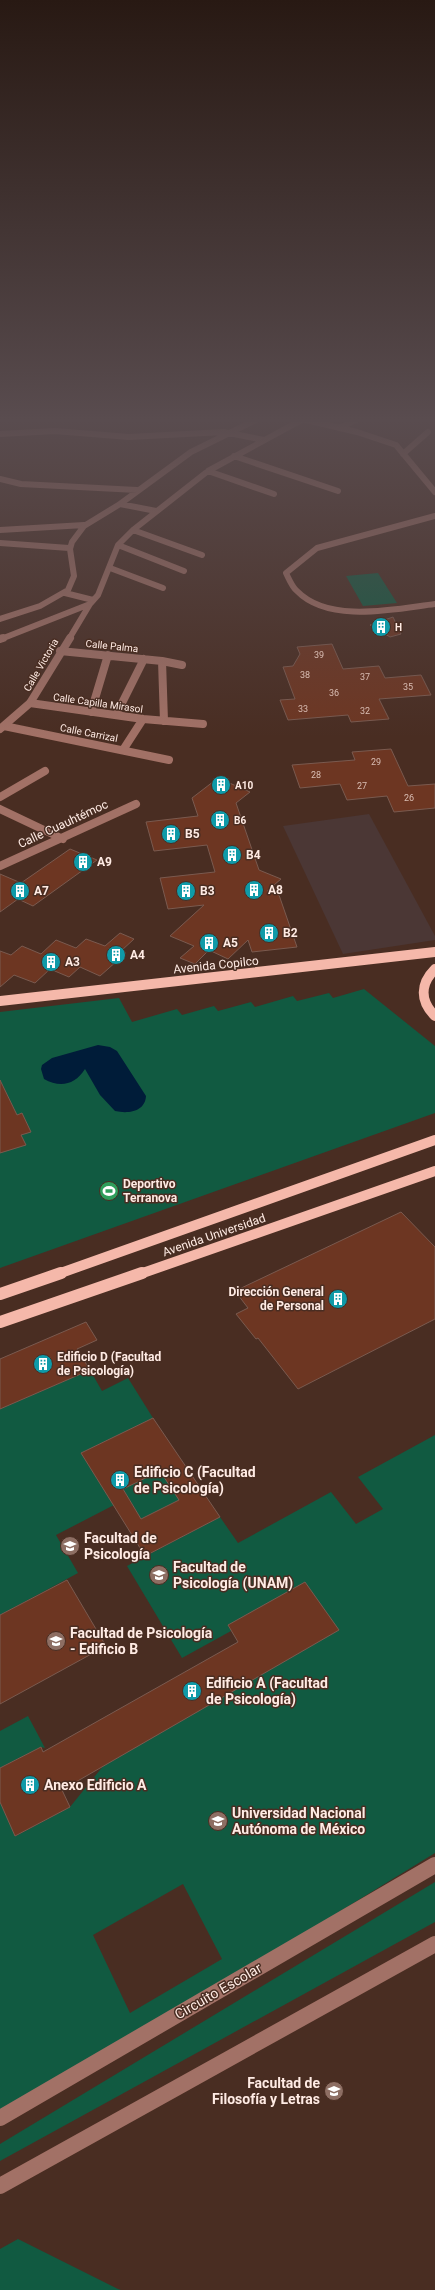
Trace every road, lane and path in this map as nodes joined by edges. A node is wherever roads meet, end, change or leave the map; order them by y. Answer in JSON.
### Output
{"nodes":[{"id":1,"x":87,"y":524,"type":"edge"},
{"id":2,"x":141,"y":524,"type":"edge"},
{"id":3,"x":406,"y":524,"type":"edge"},
{"id":4,"x":84,"y":526,"type":"junction"},
{"id":5,"x":0,"y":530,"type":"edge"},
{"id":6,"x":133,"y":530,"type":"junction"},
{"id":7,"x":0,"y":543,"type":"edge"},
{"id":8,"x":118,"y":545,"type":"junction"},
{"id":9,"x":69,"y":548,"type":"junction"},
{"id":10,"x":202,"y":556,"type":"dead end"},
{"id":11,"x":110,"y":568,"type":"junction"},
{"id":12,"x":184,"y":571,"type":"dead end"},
{"id":13,"x":163,"y":588,"type":"dead end"},
{"id":14,"x":65,"y":593,"type":"junction"},
{"id":15,"x":91,"y":602,"type":"junction"},
{"id":16,"x":435,"y":604,"type":"edge"},
{"id":17,"x":0,"y":619,"type":"edge"},
{"id":18,"x":0,"y":639,"type":"edge"},
{"id":19,"x":60,"y":650,"type":"junction"},
{"id":20,"x":108,"y":655,"type":"junction"},
{"id":21,"x":144,"y":659,"type":"junction"},
{"id":22,"x":162,"y":660,"type":"junction"},
{"id":23,"x":182,"y":665,"type":"dead end"},
{"id":24,"x":30,"y":703,"type":"junction"},
{"id":25,"x":91,"y":712,"type":"junction"},
{"id":26,"x":116,"y":715,"type":"junction"},
{"id":27,"x":143,"y":719,"type":"junction"},
{"id":28,"x":164,"y":721,"type":"junction"},
{"id":29,"x":203,"y":724,"type":"dead end"},
{"id":30,"x":2,"y":728,"type":"edge"},
{"id":31,"x":123,"y":750,"type":"junction"},
{"id":32,"x":169,"y":760,"type":"dead end"},
{"id":33,"x":45,"y":771,"type":"dead end"},
{"id":34,"x":0,"y":798,"type":"edge"},
{"id":35,"x":136,"y":804,"type":"dead end"},
{"id":36,"x":0,"y":809,"type":"edge"},
{"id":37,"x":63,"y":839,"type":"junction"},
{"id":38,"x":0,"y":866,"type":"edge"},
{"id":39,"x":435,"y":952,"type":"edge"},
{"id":40,"x":435,"y":970,"type":"edge"},
{"id":41,"x":0,"y":1001,"type":"edge"},
{"id":42,"x":435,"y":1016,"type":"edge"},
{"id":43,"x":435,"y":1140,"type":"edge"},
{"id":44,"x":435,"y":1171,"type":"edge"},
{"id":45,"x":0,"y":1294,"type":"edge"},
{"id":46,"x":0,"y":1322,"type":"edge"},
{"id":47,"x":435,"y":1865,"type":"edge"},
{"id":48,"x":435,"y":1944,"type":"edge"},
{"id":49,"x":0,"y":2118,"type":"edge"},
{"id":50,"x":0,"y":2186,"type":"edge"}],
"edges":[{"from":1,"to":4,"type":"street"},
{"from":2,"to":6,"type":"street"},
{"from":3,"to":16,"type":"street"},
{"from":4,"to":5,"type":"street"},
{"from":4,"to":9,"type":"street"},
{"from":6,"to":8,"type":"street"},
{"from":6,"to":10,"type":"street"},
{"from":7,"to":9,"type":"street"},
{"from":8,"to":11,"type":"street","name":"Calle Victoria"},
{"from":8,"to":12,"type":"street"},
{"from":9,"to":14,"type":"street"},
{"from":11,"to":13,"type":"street"},
{"from":11,"to":15,"type":"street","name":"Calle Victoria"},
{"from":14,"to":15,"type":"street"},
{"from":14,"to":17,"type":"street"},
{"from":15,"to":18,"type":"street"},
{"from":15,"to":19,"type":"street","name":"Calle Victoria"},
{"from":19,"to":20,"type":"street","name":"Calle Palma"},
{"from":19,"to":24,"type":"street","name":"Calle Victoria"},
{"from":20,"to":21,"type":"street","name":"Calle Palma"},
{"from":20,"to":25,"type":"street"},
{"from":21,"to":22,"type":"street","name":"Calle Palma"},
{"from":21,"to":26,"type":"street"},
{"from":22,"to":23,"type":"street","name":"Calle Palma"},
{"from":22,"to":28,"type":"street"},
{"from":24,"to":25,"type":"street","name":"Calle Capilla Mirasol"},
{"from":24,"to":30,"type":"street","name":"Calle Victoria"},
{"from":25,"to":26,"type":"street","name":"Calle Capilla Mirasol"},
{"from":26,"to":27,"type":"street","name":"Calle Capilla Mirasol"},
{"from":27,"to":28,"type":"street","name":"Calle Capilla Mirasol"},
{"from":27,"to":31,"type":"street"},
{"from":28,"to":29,"type":"street","name":"Calle Capilla Mirasol"},
{"from":30,"to":31,"type":"street","name":"Calle Carrizal"},
{"from":31,"to":32,"type":"street","name":"Calle Carrizal"},
{"from":33,"to":34,"type":"street"},
{"from":35,"to":37,"type":"street","name":"Calle Cuauhtémoc"},
{"from":36,"to":37,"type":"street"},
{"from":37,"to":38,"type":"street","name":"Calle Cuauhtémoc"},
{"from":39,"to":41,"type":"main road","name":"Avenida Copilco"},
{"from":40,"to":42,"type":"main road"},
{"from":43,"to":45,"type":"main road"},
{"from":44,"to":46,"type":"main road","name":"Avenida Universidad"},
{"from":47,"to":49,"type":"street","name":"Circuito Escolar"},
{"from":48,"to":50,"type":"street"}]}
